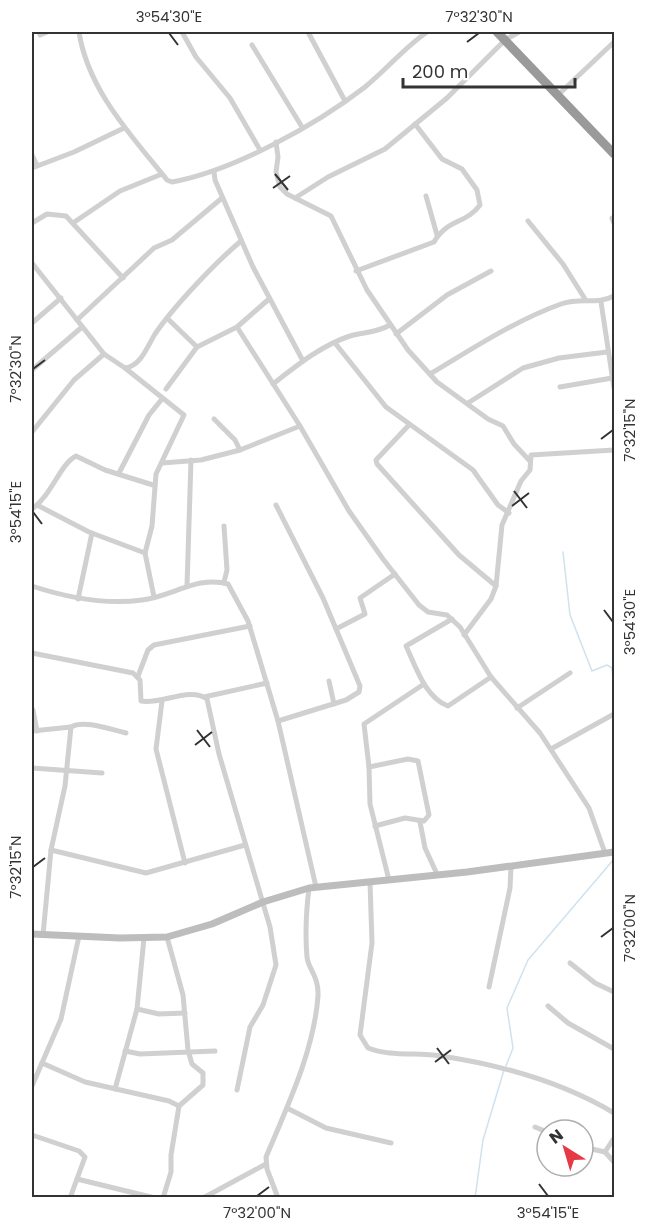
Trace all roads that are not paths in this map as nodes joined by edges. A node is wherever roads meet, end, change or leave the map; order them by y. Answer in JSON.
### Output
{"nodes":[{"id":1,"x":47,"y":32,"type":"edge"},
{"id":2,"x":79,"y":32,"type":"edge"},
{"id":3,"x":182,"y":32,"type":"edge"},
{"id":4,"x":308,"y":32,"type":"edge"},
{"id":5,"x":427,"y":32,"type":"edge"},
{"id":6,"x":497,"y":32,"type":"edge"},
{"id":7,"x":519,"y":32,"type":"edge"},
{"id":8,"x":40,"y":35,"type":"dead end"},
{"id":9,"x":505,"y":40,"type":"junction"},
{"id":10,"x":615,"y":42,"type":"edge"},
{"id":11,"x":252,"y":45,"type":"dead end"},
{"id":12,"x":558,"y":95,"type":"junction"},
{"id":13,"x":345,"y":101,"type":"junction"},
{"id":14,"x":415,"y":124,"type":"junction"},
{"id":15,"x":302,"y":127,"type":"junction"},
{"id":16,"x":124,"y":128,"type":"junction"},
{"id":17,"x":276,"y":142,"type":"junction"},
{"id":18,"x":260,"y":150,"type":"junction"},
{"id":19,"x":615,"y":154,"type":"edge"},
{"id":20,"x":32,"y":155,"type":"edge"},
{"id":21,"x":34,"y":166,"type":"edge"},
{"id":22,"x":214,"y":172,"type":"junction"},
{"id":23,"x":162,"y":174,"type":"junction"},
{"id":24,"x":426,"y":196,"type":"dead end"},
{"id":25,"x":222,"y":198,"type":"junction"},
{"id":26,"x":295,"y":198,"type":"junction"},
{"id":27,"x":528,"y":221,"type":"dead end"},
{"id":28,"x":32,"y":223,"type":"edge"},
{"id":29,"x":73,"y":223,"type":"junction"},
{"id":30,"x":437,"y":235,"type":"junction"},
{"id":31,"x":242,"y":241,"type":"junction"},
{"id":32,"x":32,"y":263,"type":"edge"},
{"id":33,"x":357,"y":271,"type":"junction"},
{"id":34,"x":491,"y":271,"type":"dead end"},
{"id":35,"x":123,"y":278,"type":"junction"},
{"id":36,"x":615,"y":296,"type":"edge"},
{"id":37,"x":61,"y":298,"type":"junction"},
{"id":38,"x":270,"y":299,"type":"junction"},
{"id":39,"x":585,"y":299,"type":"junction"},
{"id":40,"x":601,"y":302,"type":"junction"},
{"id":41,"x":168,"y":319,"type":"junction"},
{"id":42,"x":77,"y":320,"type":"junction"},
{"id":43,"x":32,"y":323,"type":"edge"},
{"id":44,"x":390,"y":325,"type":"junction"},
{"id":45,"x":82,"y":327,"type":"junction"},
{"id":46,"x":237,"y":327,"type":"junction"},
{"id":47,"x":396,"y":334,"type":"junction"},
{"id":48,"x":335,"y":343,"type":"junction"},
{"id":49,"x":197,"y":347,"type":"junction"},
{"id":50,"x":607,"y":352,"type":"junction"},
{"id":51,"x":104,"y":354,"type":"junction"},
{"id":52,"x":303,"y":361,"type":"junction"},
{"id":53,"x":125,"y":368,"type":"junction"},
{"id":54,"x":32,"y":370,"type":"edge"},
{"id":55,"x":430,"y":374,"type":"junction"},
{"id":56,"x":612,"y":378,"type":"junction"},
{"id":57,"x":273,"y":384,"type":"junction"},
{"id":58,"x":560,"y":387,"type":"dead end"},
{"id":59,"x":615,"y":387,"type":"edge"},
{"id":60,"x":166,"y":389,"type":"dead end"},
{"id":61,"x":162,"y":399,"type":"junction"},
{"id":62,"x":468,"y":403,"type":"junction"},
{"id":63,"x":214,"y":419,"type":"dead end"},
{"id":64,"x":409,"y":425,"type":"junction"},
{"id":65,"x":300,"y":426,"type":"junction"},
{"id":66,"x":32,"y":432,"type":"edge"},
{"id":67,"x":240,"y":450,"type":"junction"},
{"id":68,"x":615,"y":450,"type":"edge"},
{"id":69,"x":191,"y":460,"type":"junction"},
{"id":70,"x":529,"y":460,"type":"junction"},
{"id":71,"x":162,"y":464,"type":"junction"},
{"id":72,"x":119,"y":473,"type":"junction"},
{"id":73,"x":153,"y":485,"type":"junction"},
{"id":74,"x":276,"y":505,"type":"dead end"},
{"id":75,"x":34,"y":507,"type":"edge"},
{"id":76,"x":509,"y":513,"type":"junction"},
{"id":77,"x":224,"y":526,"type":"dead end"},
{"id":78,"x":92,"y":533,"type":"junction"},
{"id":79,"x":145,"y":553,"type":"junction"},
{"id":80,"x":395,"y":574,"type":"junction"},
{"id":81,"x":224,"y":582,"type":"junction"},
{"id":82,"x":32,"y":586,"type":"edge"},
{"id":83,"x":187,"y":586,"type":"junction"},
{"id":84,"x":496,"y":586,"type":"junction"},
{"id":85,"x":154,"y":597,"type":"junction"},
{"id":86,"x":78,"y":599,"type":"junction"},
{"id":87,"x":452,"y":619,"type":"junction"},
{"id":88,"x":250,"y":626,"type":"junction"},
{"id":89,"x":336,"y":629,"type":"junction"},
{"id":90,"x":464,"y":635,"type":"junction"},
{"id":91,"x":32,"y":653,"type":"edge"},
{"id":92,"x":570,"y":674,"type":"dead end"},
{"id":93,"x":138,"y":676,"type":"junction"},
{"id":94,"x":491,"y":677,"type":"junction"},
{"id":95,"x":328,"y":681,"type":"dead end"},
{"id":96,"x":267,"y":683,"type":"junction"},
{"id":97,"x":424,"y":684,"type":"junction"},
{"id":98,"x":204,"y":697,"type":"junction"},
{"id":99,"x":162,"y":701,"type":"junction"},
{"id":100,"x":334,"y":704,"type":"junction"},
{"id":101,"x":517,"y":708,"type":"junction"},
{"id":102,"x":33,"y":710,"type":"dead end"},
{"id":103,"x":615,"y":714,"type":"edge"},
{"id":104,"x":278,"y":721,"type":"junction"},
{"id":105,"x":71,"y":727,"type":"junction"},
{"id":106,"x":34,"y":731,"type":"edge"},
{"id":107,"x":126,"y":733,"type":"dead end"},
{"id":108,"x":551,"y":749,"type":"junction"},
{"id":109,"x":369,"y":767,"type":"junction"},
{"id":110,"x":32,"y":768,"type":"edge"},
{"id":111,"x":66,"y":769,"type":"junction"},
{"id":112,"x":102,"y":773,"type":"dead end"},
{"id":113,"x":420,"y":822,"type":"junction"},
{"id":114,"x":375,"y":826,"type":"junction"},
{"id":115,"x":245,"y":845,"type":"junction"},
{"id":116,"x":51,"y":850,"type":"junction"},
{"id":117,"x":615,"y":852,"type":"edge"},
{"id":118,"x":605,"y":853,"type":"junction"},
{"id":119,"x":184,"y":863,"type":"junction"},
{"id":120,"x":510,"y":866,"type":"junction"},
{"id":121,"x":437,"y":874,"type":"junction"},
{"id":122,"x":388,"y":880,"type":"junction"},
{"id":123,"x":370,"y":882,"type":"junction"},
{"id":124,"x":312,"y":888,"type":"junction"},
{"id":125,"x":263,"y":902,"type":"junction"},
{"id":126,"x":32,"y":934,"type":"edge"},
{"id":127,"x":43,"y":935,"type":"junction"},
{"id":128,"x":79,"y":936,"type":"junction"},
{"id":129,"x":166,"y":937,"type":"junction"},
{"id":130,"x":144,"y":938,"type":"junction"},
{"id":131,"x":570,"y":963,"type":"dead end"},
{"id":132,"x":489,"y":987,"type":"dead end"},
{"id":133,"x":615,"y":992,"type":"edge"},
{"id":134,"x":548,"y":1006,"type":"dead end"},
{"id":135,"x":137,"y":1010,"type":"junction"},
{"id":136,"x":185,"y":1013,"type":"junction"},
{"id":137,"x":615,"y":1049,"type":"edge"},
{"id":138,"x":188,"y":1050,"type":"junction"},
{"id":139,"x":125,"y":1051,"type":"junction"},
{"id":140,"x":215,"y":1051,"type":"dead end"},
{"id":141,"x":42,"y":1063,"type":"junction"},
{"id":142,"x":32,"y":1086,"type":"edge"},
{"id":143,"x":115,"y":1089,"type":"junction"},
{"id":144,"x":237,"y":1090,"type":"dead end"},
{"id":145,"x":179,"y":1106,"type":"junction"},
{"id":146,"x":287,"y":1108,"type":"junction"},
{"id":147,"x":615,"y":1113,"type":"edge"},
{"id":148,"x":32,"y":1135,"type":"edge"},
{"id":149,"x":615,"y":1138,"type":"edge"},
{"id":150,"x":391,"y":1143,"type":"dead end"},
{"id":151,"x":595,"y":1149,"type":"edge"},
{"id":152,"x":605,"y":1152,"type":"junction"},
{"id":153,"x":615,"y":1162,"type":"edge"},
{"id":154,"x":266,"y":1164,"type":"junction"},
{"id":155,"x":77,"y":1179,"type":"junction"},
{"id":156,"x":70,"y":1197,"type":"edge"},
{"id":157,"x":155,"y":1197,"type":"edge"},
{"id":158,"x":163,"y":1197,"type":"edge"},
{"id":159,"x":203,"y":1197,"type":"edge"},
{"id":160,"x":278,"y":1197,"type":"edge"}],
"edges":[{"from":1,"to":8,"type":"street"},
{"from":2,"to":16,"type":"street"},
{"from":3,"to":18,"type":"street"},
{"from":4,"to":13,"type":"street"},
{"from":5,"to":13,"type":"street"},
{"from":6,"to":9,"type":"highway"},
{"from":7,"to":9,"type":"street"},
{"from":9,"to":12,"type":"highway"},
{"from":9,"to":14,"type":"street"},
{"from":10,"to":12,"type":"street"},
{"from":11,"to":15,"type":"street"},
{"from":12,"to":19,"type":"highway"},
{"from":13,"to":15,"type":"street"},
{"from":14,"to":26,"type":"street"},
{"from":14,"to":30,"type":"street"},
{"from":15,"to":17,"type":"street"},
{"from":16,"to":21,"type":"street"},
{"from":16,"to":23,"type":"street"},
{"from":17,"to":18,"type":"street"},
{"from":17,"to":26,"type":"street"},
{"from":18,"to":22,"type":"street"},
{"from":20,"to":21,"type":"street"},
{"from":22,"to":23,"type":"street"},
{"from":22,"to":25,"type":"street"},
{"from":23,"to":29,"type":"street"},
{"from":24,"to":30,"type":"street"},
{"from":25,"to":31,"type":"street"},
{"from":25,"to":35,"type":"street"},
{"from":26,"to":33,"type":"street"},
{"from":27,"to":39,"type":"street"},
{"from":28,"to":29,"type":"street"},
{"from":29,"to":35,"type":"street"},
{"from":30,"to":33,"type":"street"},
{"from":31,"to":38,"type":"street"},
{"from":31,"to":41,"type":"street"},
{"from":32,"to":37,"type":"street"},
{"from":33,"to":44,"type":"street"},
{"from":34,"to":47,"type":"street"},
{"from":35,"to":42,"type":"street"},
{"from":36,"to":40,"type":"street"},
{"from":37,"to":42,"type":"street"},
{"from":37,"to":43,"type":"street"},
{"from":38,"to":46,"type":"street"},
{"from":38,"to":52,"type":"street"},
{"from":39,"to":40,"type":"street"},
{"from":39,"to":55,"type":"street"},
{"from":40,"to":50,"type":"street"},
{"from":41,"to":49,"type":"street"},
{"from":41,"to":53,"type":"street"},
{"from":42,"to":45,"type":"street"},
{"from":44,"to":47,"type":"street"},
{"from":44,"to":48,"type":"street"},
{"from":45,"to":51,"type":"street"},
{"from":45,"to":54,"type":"street"},
{"from":46,"to":49,"type":"street"},
{"from":46,"to":57,"type":"street"},
{"from":47,"to":55,"type":"street"},
{"from":48,"to":52,"type":"street"},
{"from":48,"to":64,"type":"street"},
{"from":49,"to":60,"type":"street"},
{"from":50,"to":56,"type":"street"},
{"from":50,"to":62,"type":"street"},
{"from":51,"to":53,"type":"street"},
{"from":51,"to":66,"type":"street"},
{"from":52,"to":57,"type":"street"},
{"from":53,"to":61,"type":"street"},
{"from":55,"to":62,"type":"street"},
{"from":56,"to":58,"type":"street"},
{"from":56,"to":59,"type":"street"},
{"from":57,"to":65,"type":"street"},
{"from":61,"to":71,"type":"street"},
{"from":61,"to":72,"type":"street"},
{"from":62,"to":70,"type":"street"},
{"from":63,"to":67,"type":"street"},
{"from":64,"to":76,"type":"street"},
{"from":64,"to":84,"type":"street"},
{"from":65,"to":67,"type":"street"},
{"from":65,"to":80,"type":"street"},
{"from":67,"to":69,"type":"street"},
{"from":68,"to":70,"type":"street"},
{"from":69,"to":71,"type":"street"},
{"from":69,"to":83,"type":"street"},
{"from":70,"to":76,"type":"street"},
{"from":71,"to":73,"type":"street"},
{"from":72,"to":73,"type":"street"},
{"from":72,"to":75,"type":"street"},
{"from":73,"to":79,"type":"street"},
{"from":74,"to":89,"type":"street"},
{"from":75,"to":78,"type":"street"},
{"from":76,"to":84,"type":"street"},
{"from":77,"to":81,"type":"street"},
{"from":78,"to":79,"type":"street"},
{"from":78,"to":86,"type":"street"},
{"from":79,"to":85,"type":"street"},
{"from":80,"to":87,"type":"street"},
{"from":80,"to":89,"type":"street"},
{"from":81,"to":83,"type":"street"},
{"from":81,"to":88,"type":"street"},
{"from":82,"to":86,"type":"street"},
{"from":83,"to":85,"type":"street"},
{"from":84,"to":90,"type":"street"},
{"from":85,"to":86,"type":"street"},
{"from":87,"to":90,"type":"street"},
{"from":87,"to":97,"type":"street"},
{"from":88,"to":93,"type":"street"},
{"from":88,"to":96,"type":"street"},
{"from":89,"to":100,"type":"street"},
{"from":90,"to":94,"type":"street"},
{"from":91,"to":93,"type":"street"},
{"from":92,"to":101,"type":"street"},
{"from":93,"to":99,"type":"street"},
{"from":94,"to":97,"type":"street"},
{"from":94,"to":101,"type":"street"},
{"from":95,"to":100,"type":"street"},
{"from":96,"to":98,"type":"street"},
{"from":96,"to":104,"type":"street"},
{"from":97,"to":109,"type":"street"},
{"from":98,"to":99,"type":"street"},
{"from":98,"to":115,"type":"street"},
{"from":99,"to":119,"type":"street"},
{"from":100,"to":104,"type":"street"},
{"from":101,"to":108,"type":"street"},
{"from":102,"to":106,"type":"street"},
{"from":103,"to":108,"type":"street"},
{"from":104,"to":124,"type":"street"},
{"from":105,"to":106,"type":"street"},
{"from":105,"to":107,"type":"street"},
{"from":105,"to":111,"type":"street"},
{"from":108,"to":118,"type":"street"},
{"from":109,"to":113,"type":"street"},
{"from":109,"to":114,"type":"street"},
{"from":110,"to":111,"type":"street"},
{"from":111,"to":112,"type":"street"},
{"from":111,"to":116,"type":"street"},
{"from":113,"to":114,"type":"street"},
{"from":113,"to":121,"type":"street"},
{"from":114,"to":122,"type":"street"},
{"from":115,"to":119,"type":"street"},
{"from":115,"to":125,"type":"street"},
{"from":116,"to":119,"type":"street"},
{"from":116,"to":127,"type":"street"},
{"from":117,"to":118,"type":"main road"},
{"from":118,"to":120,"type":"main road"},
{"from":120,"to":121,"type":"main road"},
{"from":120,"to":132,"type":"street"},
{"from":121,"to":122,"type":"main road"},
{"from":122,"to":123,"type":"main road"},
{"from":123,"to":124,"type":"main road"},
{"from":123,"to":147,"type":"street"},
{"from":124,"to":125,"type":"main road"},
{"from":124,"to":146,"type":"street"},
{"from":125,"to":129,"type":"main road"},
{"from":125,"to":144,"type":"street"},
{"from":126,"to":127,"type":"main road"},
{"from":127,"to":128,"type":"main road"},
{"from":128,"to":130,"type":"main road"},
{"from":128,"to":141,"type":"street"},
{"from":129,"to":130,"type":"main road"},
{"from":129,"to":136,"type":"street"},
{"from":130,"to":135,"type":"street"},
{"from":131,"to":133,"type":"street"},
{"from":134,"to":137,"type":"street"},
{"from":135,"to":136,"type":"street"},
{"from":135,"to":139,"type":"street"},
{"from":136,"to":138,"type":"street"},
{"from":138,"to":139,"type":"street"},
{"from":138,"to":140,"type":"street"},
{"from":138,"to":145,"type":"street"},
{"from":139,"to":143,"type":"street"},
{"from":141,"to":142,"type":"street"},
{"from":141,"to":143,"type":"street"},
{"from":143,"to":145,"type":"street"},
{"from":145,"to":158,"type":"street"},
{"from":146,"to":150,"type":"street"},
{"from":146,"to":154,"type":"street"},
{"from":148,"to":155,"type":"street"},
{"from":149,"to":152,"type":"street"},
{"from":151,"to":152,"type":"street"},
{"from":152,"to":153,"type":"street"},
{"from":154,"to":159,"type":"street"},
{"from":154,"to":160,"type":"street"},
{"from":155,"to":156,"type":"street"},
{"from":155,"to":157,"type":"street"}]}
